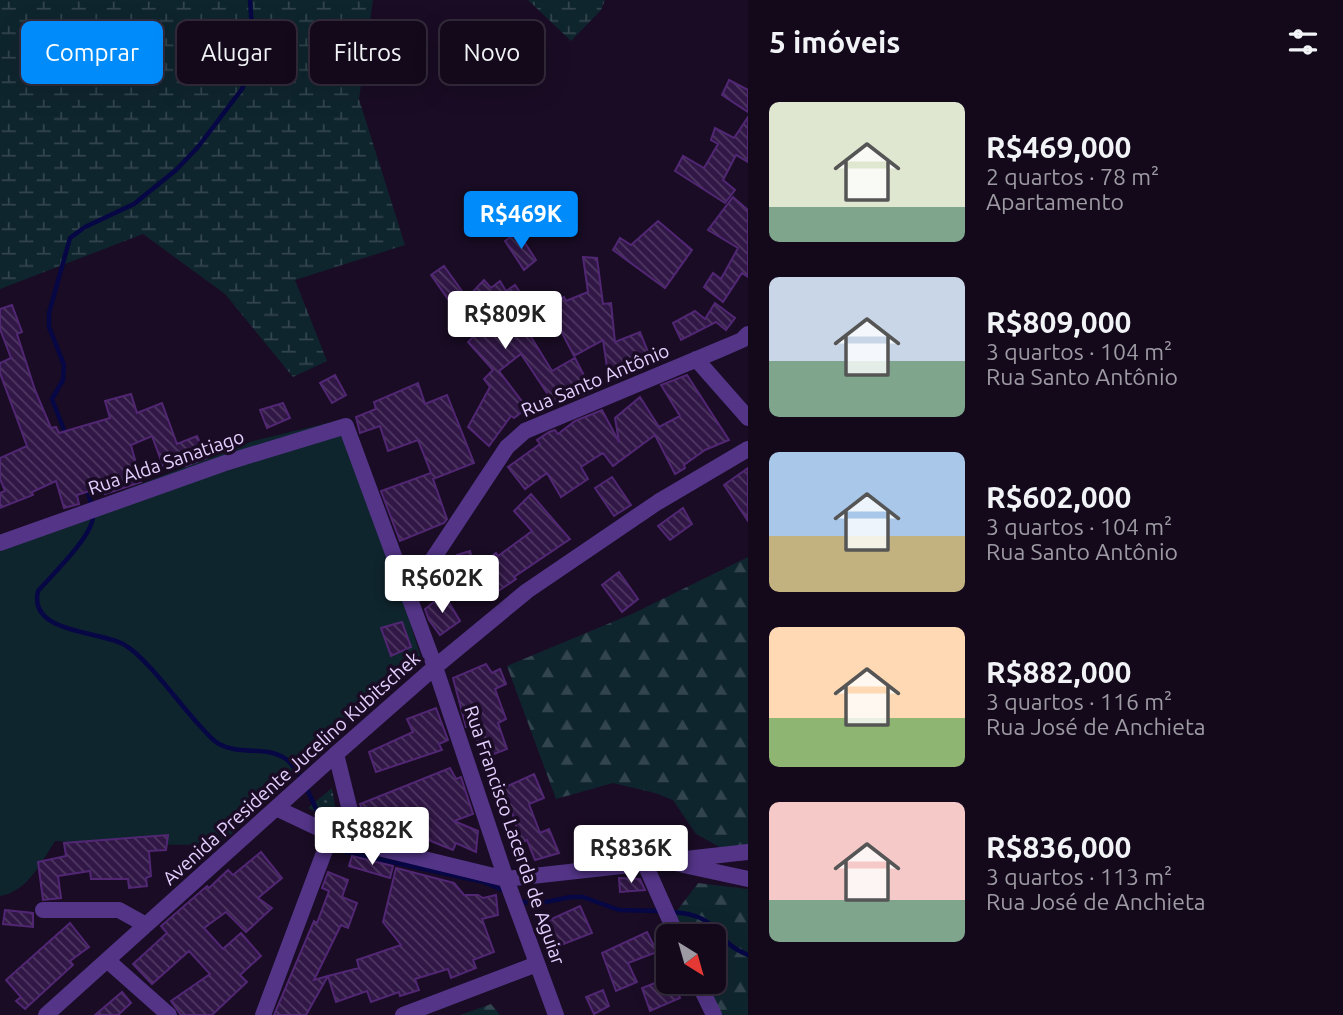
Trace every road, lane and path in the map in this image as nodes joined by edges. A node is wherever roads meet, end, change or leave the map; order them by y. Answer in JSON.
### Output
{"nodes":[{"id":1,"x":748,"y":334,"type":"edge"},
{"id":2,"x":696,"y":359,"type":"junction"},
{"id":3,"x":748,"y":418,"type":"edge"},
{"id":4,"x":748,"y":450,"type":"edge"},
{"id":5,"x":0,"y":543,"type":"edge"},
{"id":6,"x":409,"y":595,"type":"junction"},
{"id":7,"x":435,"y":667,"type":"junction"},
{"id":8,"x":336,"y":754,"type":"junction"},
{"id":9,"x":276,"y":808,"type":"junction"},
{"id":10,"x":331,"y":834,"type":"junction"},
{"id":11,"x":358,"y":843,"type":"junction"},
{"id":12,"x":748,"y":852,"type":"edge"},
{"id":13,"x":652,"y":861,"type":"junction"},
{"id":14,"x":506,"y":879,"type":"junction"},
{"id":15,"x":748,"y":879,"type":"edge"},
{"id":16,"x":43,"y":910,"type":"dead end"},
{"id":17,"x":673,"y":924,"type":"edge"},
{"id":18,"x":146,"y":925,"type":"junction"},
{"id":19,"x":107,"y":960,"type":"junction"},
{"id":20,"x":537,"y":964,"type":"junction"},
{"id":21,"x":704,"y":994,"type":"edge"},
{"id":22,"x":46,"y":1015,"type":"edge"},
{"id":23,"x":169,"y":1015,"type":"edge"},
{"id":24,"x":263,"y":1015,"type":"edge"},
{"id":25,"x":403,"y":1015,"type":"edge"},
{"id":26,"x":556,"y":1015,"type":"edge"},
{"id":27,"x":714,"y":1015,"type":"edge"}],
"edges":[{"from":1,"to":2,"type":"street","name":"Rua Santo Antônio"},
{"from":2,"to":3,"type":"street"},
{"from":2,"to":6,"type":"street","name":"Rua Santo Antônio"},
{"from":4,"to":7,"type":"street","name":"Avenida Presidente Jucelino Kubitschek"},
{"from":5,"to":6,"type":"street","name":"Rua Alda Sanatiago"},
{"from":6,"to":7,"type":"street"},
{"from":7,"to":8,"type":"street","name":"Avenida Presidente Jucelino Kubitschek"},
{"from":7,"to":14,"type":"street","name":"Rua Francisco Lacerda de Aguiar"},
{"from":8,"to":9,"type":"street","name":"Avenida Presidente Jucelino Kubitschek"},
{"from":8,"to":11,"type":"street"},
{"from":9,"to":10,"type":"street"},
{"from":9,"to":18,"type":"street","name":"Avenida Presidente Jucelino Kubitschek"},
{"from":10,"to":11,"type":"street"},
{"from":10,"to":24,"type":"street"},
{"from":11,"to":14,"type":"street"},
{"from":12,"to":13,"type":"street"},
{"from":13,"to":14,"type":"street"},
{"from":13,"to":15,"type":"street"},
{"from":13,"to":17,"type":"street"},
{"from":14,"to":20,"type":"street","name":"Rua Francisco Lacerda de Aguiar"},
{"from":16,"to":18,"type":"street"},
{"from":18,"to":19,"type":"street","name":"Avenida Presidente Jucelino Kubitschek"},
{"from":19,"to":22,"type":"street","name":"Avenida Presidente Jucelino Kubitschek"},
{"from":19,"to":23,"type":"street"},
{"from":20,"to":25,"type":"street"},
{"from":20,"to":26,"type":"street","name":"Rua Francisco Lacerda de Aguiar"},
{"from":21,"to":27,"type":"street"}]}
